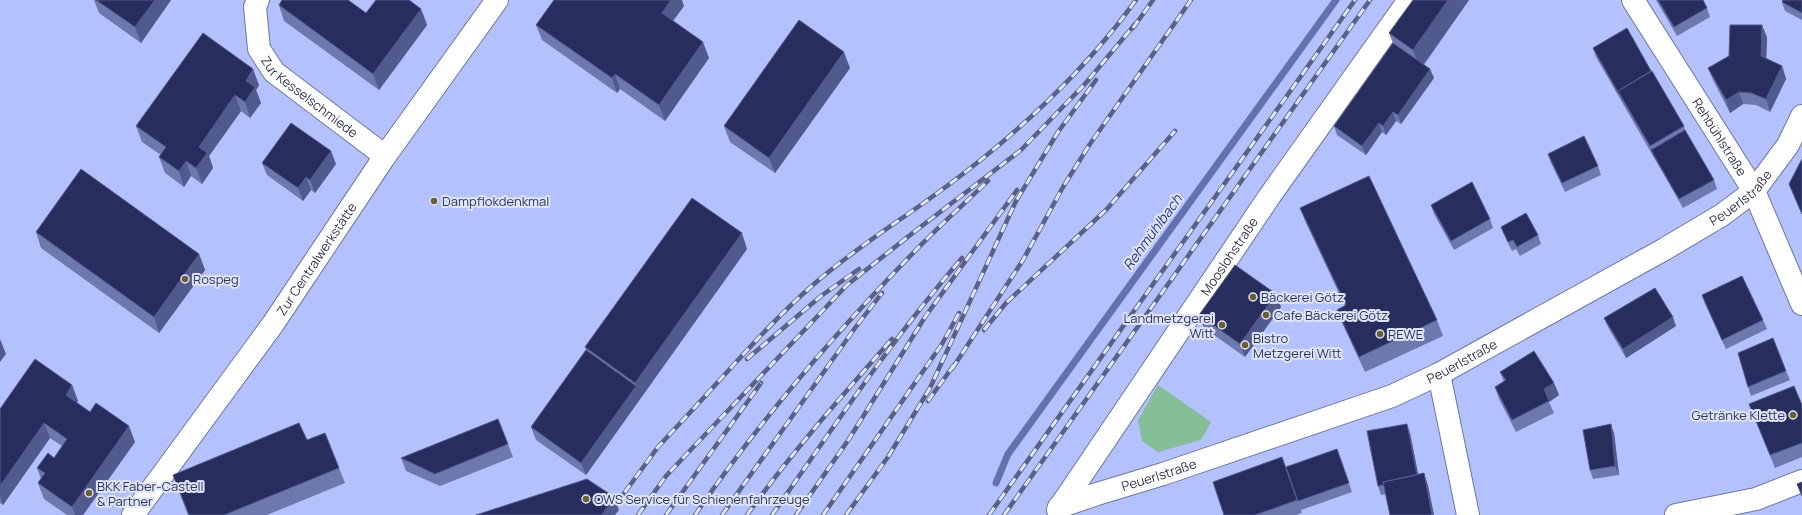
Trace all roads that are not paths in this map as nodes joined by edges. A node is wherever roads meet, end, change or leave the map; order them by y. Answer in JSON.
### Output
{"nodes":[{"id":1,"x":258,"y":0,"type":"edge"},
{"id":2,"x":497,"y":0,"type":"edge"},
{"id":3,"x":1409,"y":0,"type":"edge"},
{"id":4,"x":1633,"y":0,"type":"edge"},
{"id":5,"x":1802,"y":116,"type":"edge"},
{"id":6,"x":385,"y":156,"type":"junction"},
{"id":7,"x":1754,"y":191,"type":"junction"},
{"id":8,"x":1802,"y":304,"type":"edge"},
{"id":9,"x":1439,"y":374,"type":"junction"},
{"id":10,"x":1802,"y":480,"type":"edge"},
{"id":11,"x":1057,"y":511,"type":"edge"},
{"id":12,"x":133,"y":515,"type":"edge"},
{"id":13,"x":1468,"y":515,"type":"edge"},
{"id":14,"x":1676,"y":515,"type":"edge"}],
"edges":[{"from":1,"to":6,"type":"street","name":"Zur Kesselschmiede"},
{"from":2,"to":6,"type":"street","name":"Zur Centralwerkstätte"},
{"from":3,"to":11,"type":"street","name":"Mooslohstraße"},
{"from":4,"to":7,"type":"street","name":"Rehbühlstraße"},
{"from":5,"to":7,"type":"street","name":"Peuerlstraße"},
{"from":6,"to":12,"type":"street","name":"Zur Centralwerkstätte"},
{"from":7,"to":8,"type":"street","name":"Rehbühlstraße"},
{"from":7,"to":9,"type":"street","name":"Peuerlstraße"},
{"from":9,"to":11,"type":"street","name":"Peuerlstraße"},
{"from":9,"to":13,"type":"street"},
{"from":10,"to":14,"type":"street"}]}
